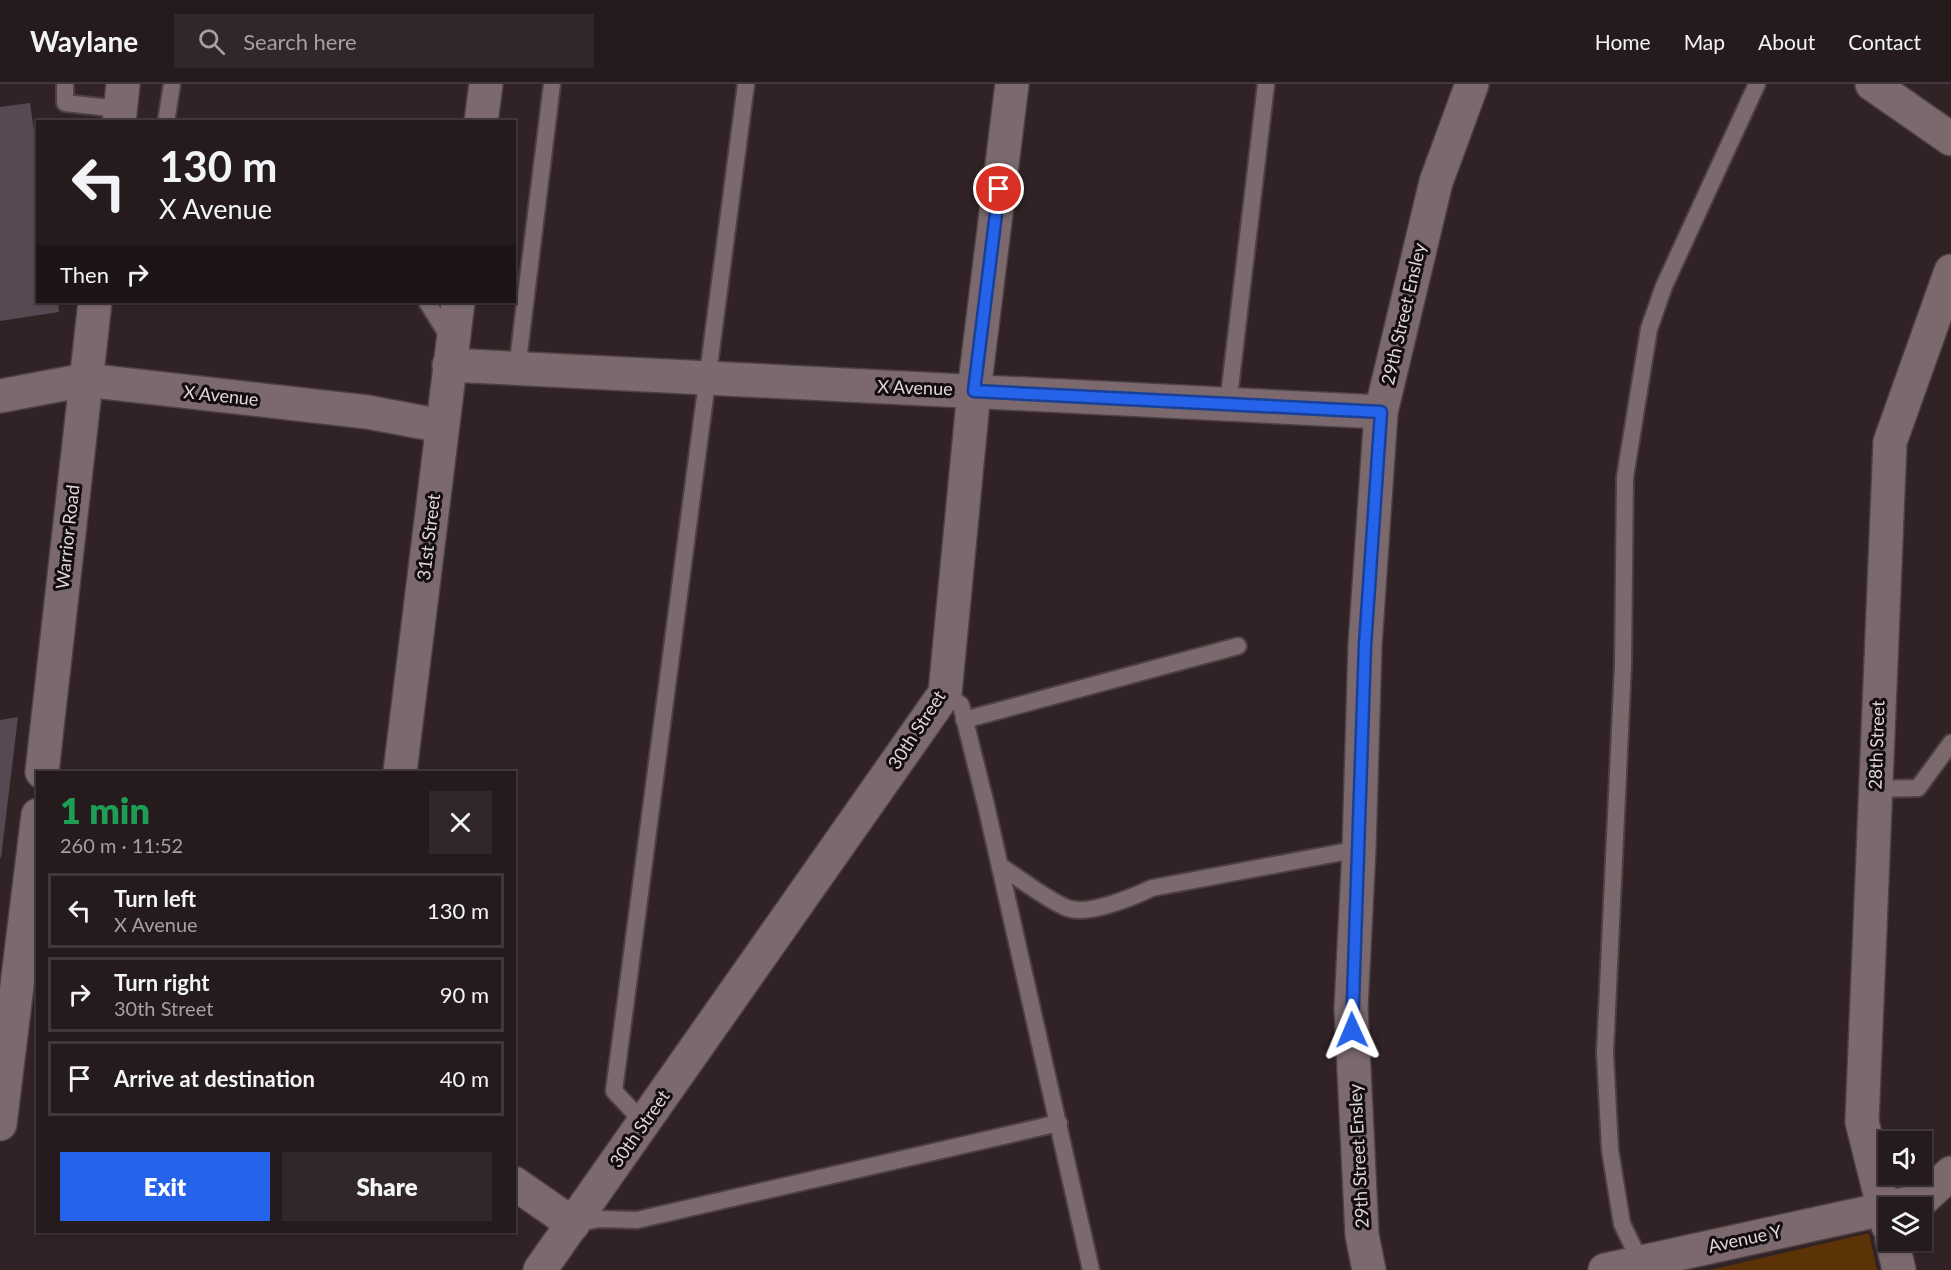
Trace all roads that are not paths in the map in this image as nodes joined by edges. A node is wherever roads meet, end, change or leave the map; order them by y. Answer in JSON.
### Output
{"nodes":[{"id":1,"x":65,"y":84,"type":"edge"},
{"id":2,"x":172,"y":84,"type":"edge"},
{"id":3,"x":486,"y":84,"type":"edge"},
{"id":4,"x":552,"y":84,"type":"edge"},
{"id":5,"x":746,"y":84,"type":"edge"},
{"id":6,"x":1012,"y":84,"type":"edge"},
{"id":7,"x":1266,"y":84,"type":"edge"},
{"id":8,"x":1472,"y":84,"type":"edge"},
{"id":9,"x":1757,"y":84,"type":"edge"},
{"id":10,"x":1872,"y":84,"type":"edge"},
{"id":11,"x":121,"y":105,"type":"edge"},
{"id":12,"x":166,"y":120,"type":"edge"},
{"id":13,"x":481,"y":120,"type":"edge"},
{"id":14,"x":1951,"y":139,"type":"edge"},
{"id":15,"x":1951,"y":271,"type":"edge"},
{"id":16,"x":95,"y":303,"type":"edge"},
{"id":17,"x":427,"y":303,"type":"edge"},
{"id":18,"x":458,"y":303,"type":"edge"},
{"id":19,"x":451,"y":354,"type":"junction"},
{"id":20,"x":517,"y":369,"type":"junction"},
{"id":21,"x":85,"y":380,"type":"junction"},
{"id":22,"x":708,"y":380,"type":"junction"},
{"id":23,"x":974,"y":391,"type":"junction"},
{"id":24,"x":0,"y":396,"type":"edge"},
{"id":25,"x":1228,"y":405,"type":"junction"},
{"id":26,"x":1381,"y":412,"type":"junction"},
{"id":27,"x":442,"y":426,"type":"junction"},
{"id":28,"x":1238,"y":646,"type":"dead end"},
{"id":29,"x":945,"y":693,"type":"junction"},
{"id":30,"x":964,"y":720,"type":"junction"},
{"id":31,"x":1951,"y":743,"type":"edge"},
{"id":32,"x":42,"y":771,"type":"edge"},
{"id":33,"x":400,"y":771,"type":"edge"},
{"id":34,"x":1876,"y":789,"type":"junction"},
{"id":35,"x":1359,"y":849,"type":"junction"},
{"id":36,"x":35,"y":854,"type":"edge"},
{"id":37,"x":1000,"y":866,"type":"junction"},
{"id":38,"x":9,"y":979,"type":"edge"},
{"id":39,"x":4,"y":1063,"type":"edge"},
{"id":40,"x":644,"y":1123,"type":"junction"},
{"id":41,"x":1059,"y":1123,"type":"junction"},
{"id":42,"x":0,"y":1124,"type":"edge"},
{"id":43,"x":1951,"y":1173,"type":"edge"},
{"id":44,"x":516,"y":1184,"type":"edge"},
{"id":45,"x":1883,"y":1197,"type":"edge"},
{"id":46,"x":1925,"y":1197,"type":"edge"},
{"id":47,"x":1878,"y":1215,"type":"edge"},
{"id":48,"x":573,"y":1224,"type":"junction"},
{"id":49,"x":1895,"y":1251,"type":"edge"},
{"id":50,"x":1642,"y":1266,"type":"edge"},
{"id":51,"x":540,"y":1270,"type":"edge"},
{"id":52,"x":1091,"y":1270,"type":"edge"},
{"id":53,"x":1369,"y":1270,"type":"edge"},
{"id":54,"x":1605,"y":1270,"type":"edge"},
{"id":55,"x":1899,"y":1270,"type":"edge"}],
"edges":[{"from":1,"to":11,"type":"lane"},
{"from":2,"to":12,"type":"lane"},
{"from":3,"to":13,"type":"street"},
{"from":4,"to":20,"type":"lane"},
{"from":5,"to":22,"type":"lane"},
{"from":6,"to":23,"type":"street","name":"30th Street"},
{"from":7,"to":25,"type":"lane"},
{"from":8,"to":26,"type":"street","name":"29th Street Ensley"},
{"from":9,"to":50,"type":"lane"},
{"from":10,"to":14,"type":"street"},
{"from":15,"to":34,"type":"street","name":"28th Street"},
{"from":16,"to":21,"type":"street","name":"Warrior Road"},
{"from":17,"to":19,"type":"lane"},
{"from":18,"to":19,"type":"street","name":"31st Street"},
{"from":19,"to":20,"type":"street","name":"X Avenue"},
{"from":19,"to":27,"type":"street","name":"31st Street"},
{"from":20,"to":22,"type":"street","name":"X Avenue"},
{"from":21,"to":24,"type":"street","name":"X Avenue"},
{"from":21,"to":27,"type":"street","name":"X Avenue"},
{"from":21,"to":32,"type":"street","name":"Warrior Road"},
{"from":22,"to":23,"type":"street","name":"X Avenue"},
{"from":22,"to":40,"type":"lane"},
{"from":23,"to":25,"type":"street","name":"X Avenue"},
{"from":23,"to":29,"type":"street","name":"30th Street"},
{"from":25,"to":26,"type":"street","name":"X Avenue"},
{"from":26,"to":35,"type":"street","name":"29th Street Ensley"},
{"from":27,"to":33,"type":"street","name":"31st Street"},
{"from":28,"to":30,"type":"lane"},
{"from":29,"to":30,"type":"lane"},
{"from":29,"to":40,"type":"street","name":"30th Street"},
{"from":30,"to":37,"type":"lane"},
{"from":31,"to":34,"type":"lane"},
{"from":34,"to":45,"type":"street","name":"28th Street"},
{"from":35,"to":37,"type":"lane"},
{"from":35,"to":53,"type":"street","name":"29th Street Ensley"},
{"from":36,"to":38,"type":"street"},
{"from":37,"to":41,"type":"lane"},
{"from":38,"to":39,"type":"street"},
{"from":39,"to":42,"type":"street"},
{"from":40,"to":48,"type":"street","name":"30th Street"},
{"from":41,"to":48,"type":"lane"},
{"from":41,"to":52,"type":"lane"},
{"from":43,"to":46,"type":"street","name":"Avenue Y"},
{"from":44,"to":48,"type":"street"},
{"from":47,"to":50,"type":"street","name":"Avenue Y"},
{"from":48,"to":51,"type":"street","name":"30th Street"},
{"from":49,"to":55,"type":"street"},
{"from":50,"to":54,"type":"street","name":"Avenue Y"}]}
